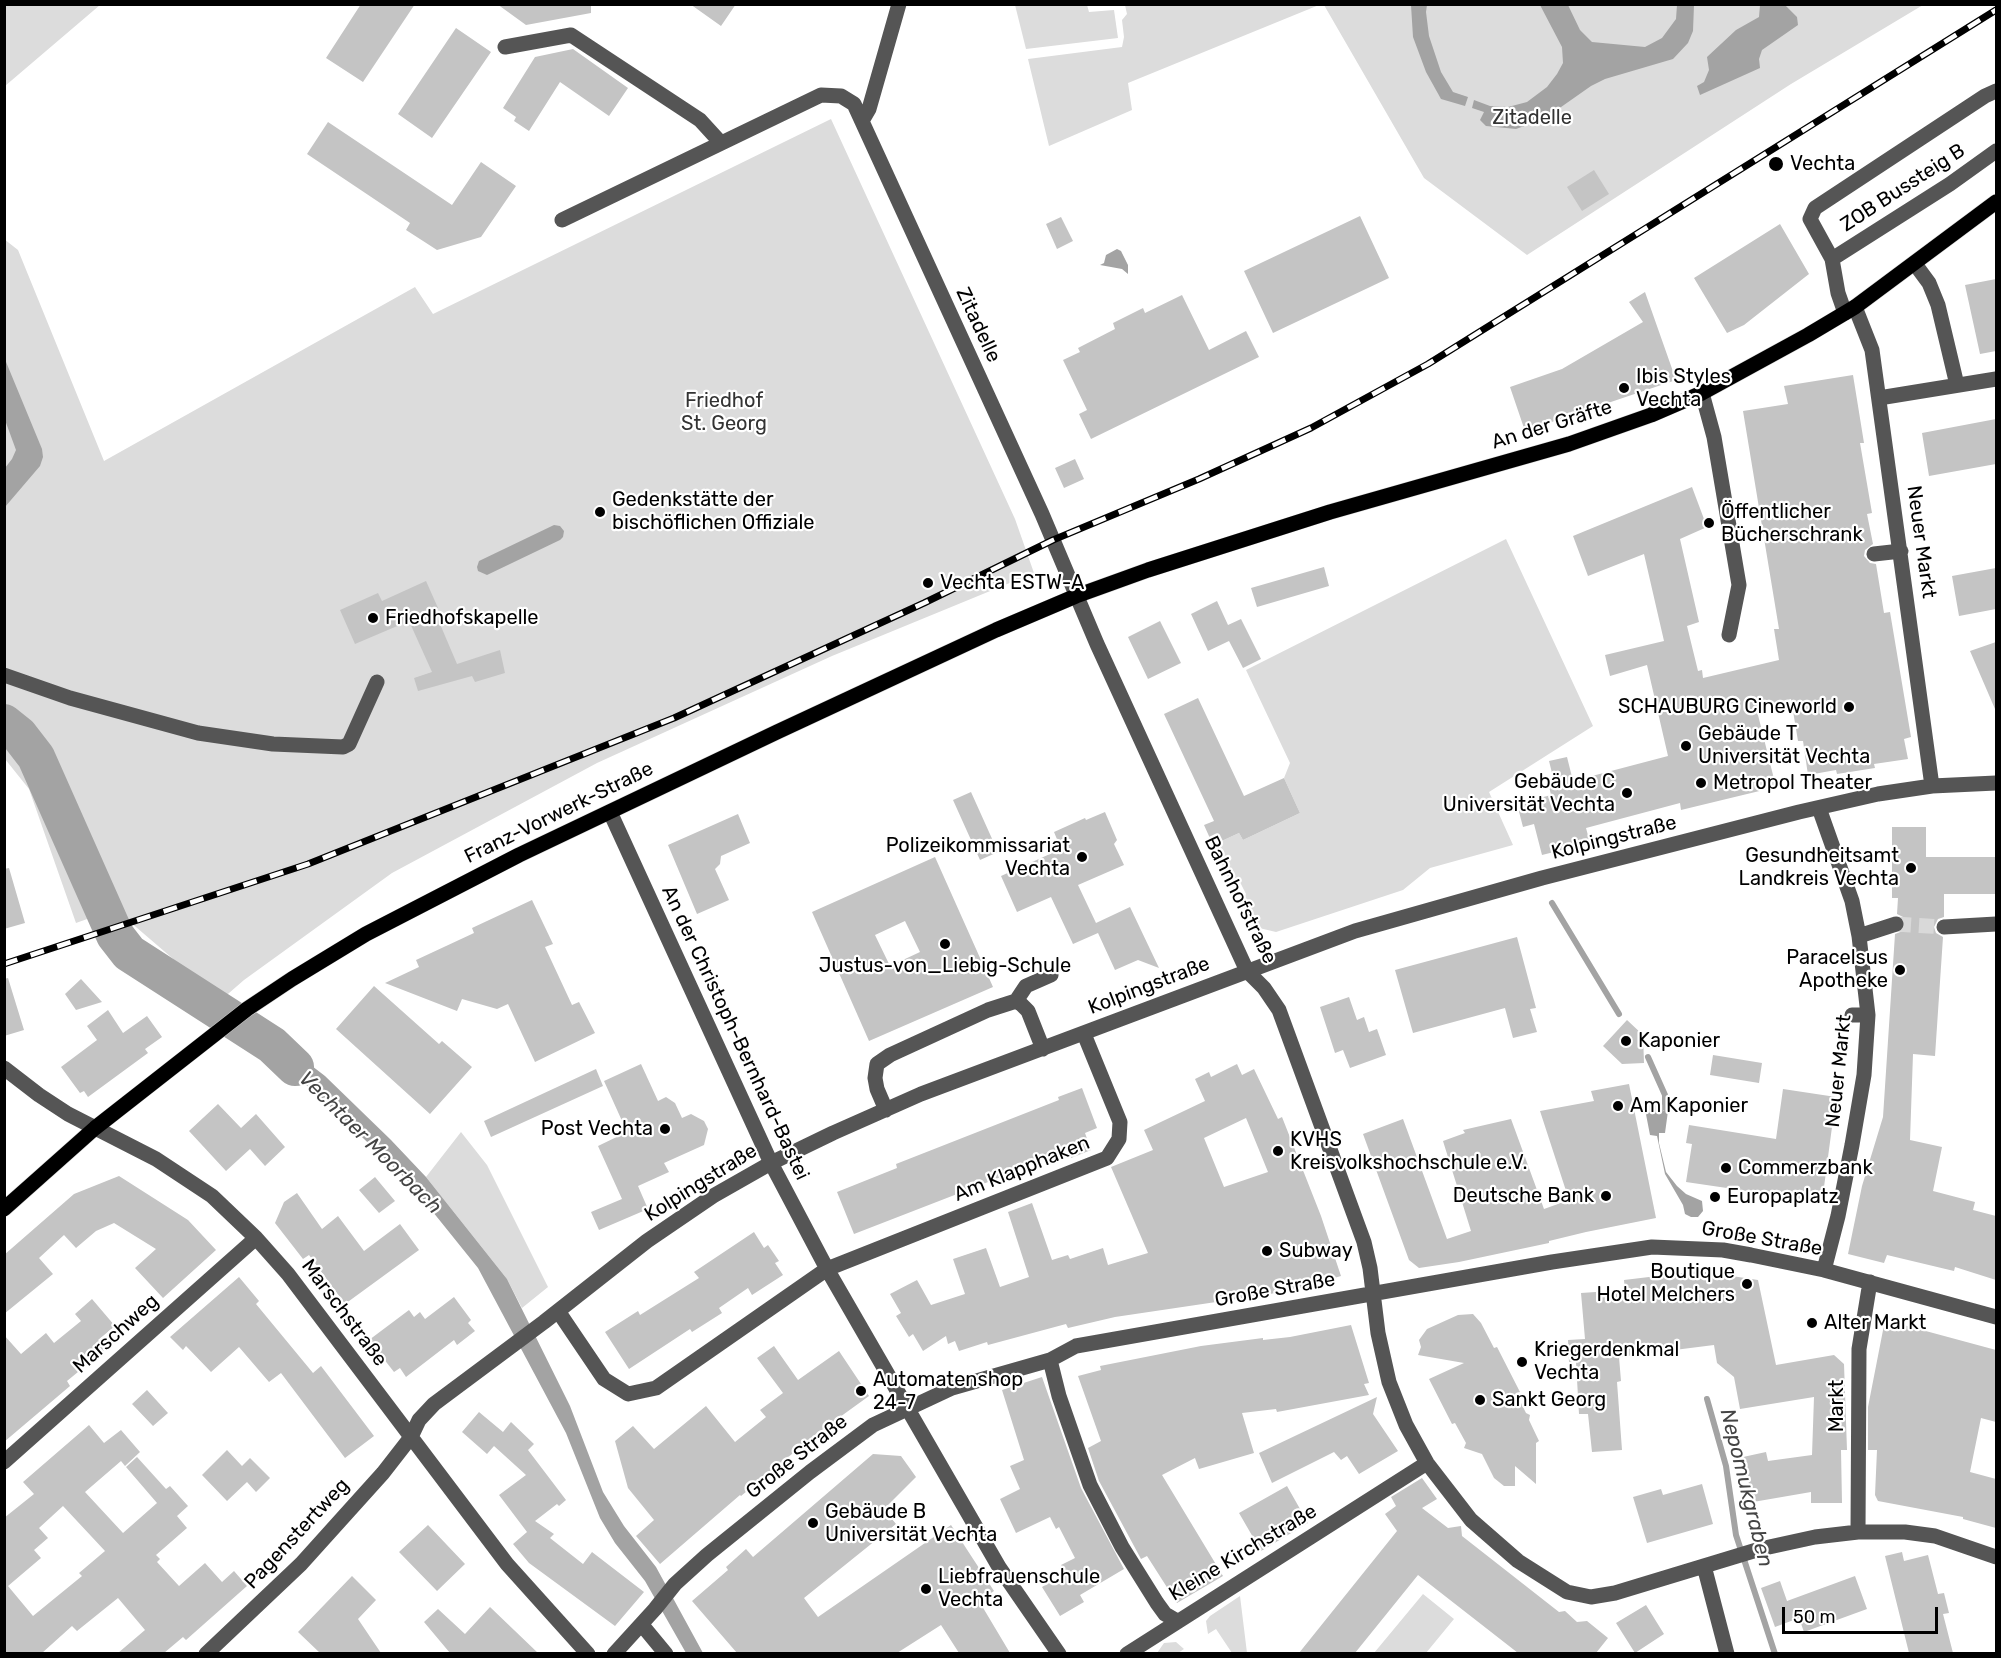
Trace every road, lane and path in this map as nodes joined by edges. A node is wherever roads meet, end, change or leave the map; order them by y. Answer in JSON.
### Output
{"nodes":[{"id":1,"x":898,"y":4,"type":"edge"},
{"id":2,"x":505,"y":47,"type":"dead end"},
{"id":3,"x":1996,"y":91,"type":"edge"},
{"id":4,"x":862,"y":121,"type":"junction"},
{"id":5,"x":721,"y":143,"type":"junction"},
{"id":6,"x":1996,"y":151,"type":"edge"},
{"id":7,"x":1996,"y":202,"type":"edge"},
{"id":8,"x":562,"y":220,"type":"dead end"},
{"id":9,"x":1832,"y":259,"type":"junction"},
{"id":10,"x":1915,"y":264,"type":"junction"},
{"id":11,"x":1850,"y":310,"type":"junction"},
{"id":12,"x":1996,"y":379,"type":"edge"},
{"id":13,"x":1957,"y":386,"type":"junction"},
{"id":14,"x":1702,"y":393,"type":"junction"},
{"id":15,"x":1879,"y":398,"type":"junction"},
{"id":16,"x":1901,"y":550,"type":"junction"},
{"id":17,"x":1874,"y":554,"type":"dead end"},
{"id":18,"x":1076,"y":596,"type":"junction"},
{"id":19,"x":1729,"y":635,"type":"dead end"},
{"id":20,"x":4,"y":675,"type":"edge"},
{"id":21,"x":377,"y":682,"type":"dead end"},
{"id":22,"x":1996,"y":783,"type":"edge"},
{"id":23,"x":1932,"y":786,"type":"junction"},
{"id":24,"x":1819,"y":808,"type":"junction"},
{"id":25,"x":610,"y":812,"type":"junction"},
{"id":26,"x":1896,"y":924,"type":"tunnel mouth"},
{"id":27,"x":1996,"y":924,"type":"edge"},
{"id":28,"x":1944,"y":927,"type":"tunnel mouth"},
{"id":29,"x":1859,"y":936,"type":"junction"},
{"id":30,"x":1247,"y":971,"type":"junction"},
{"id":31,"x":1051,"y":975,"type":"dead end"},
{"id":32,"x":1016,"y":1001,"type":"junction"},
{"id":33,"x":1852,"y":1015,"type":"dead end"},
{"id":34,"x":1868,"y":1015,"type":"junction"},
{"id":35,"x":1084,"y":1034,"type":"junction"},
{"id":36,"x":1043,"y":1049,"type":"junction"},
{"id":37,"x":4,"y":1068,"type":"edge"},
{"id":38,"x":886,"y":1110,"type":"junction"},
{"id":39,"x":96,"y":1128,"type":"junction"},
{"id":40,"x":771,"y":1163,"type":"junction"},
{"id":41,"x":4,"y":1209,"type":"edge"},
{"id":42,"x":256,"y":1238,"type":"junction"},
{"id":43,"x":827,"y":1269,"type":"junction"},
{"id":44,"x":1824,"y":1270,"type":"junction"},
{"id":45,"x":1870,"y":1282,"type":"junction"},
{"id":46,"x":1374,"y":1294,"type":"junction"},
{"id":47,"x":558,"y":1311,"type":"junction"},
{"id":48,"x":1996,"y":1317,"type":"edge"},
{"id":49,"x":1050,"y":1360,"type":"junction"},
{"id":50,"x":908,"y":1408,"type":"junction"},
{"id":51,"x":411,"y":1437,"type":"junction"},
{"id":52,"x":4,"y":1462,"type":"edge"},
{"id":53,"x":1427,"y":1463,"type":"junction"},
{"id":54,"x":1858,"y":1532,"type":"junction"},
{"id":55,"x":1996,"y":1557,"type":"edge"},
{"id":56,"x":1704,"y":1566,"type":"junction"},
{"id":57,"x":1177,"y":1621,"type":"junction"},
{"id":58,"x":642,"y":1625,"type":"junction"},
{"id":59,"x":206,"y":1653,"type":"edge"},
{"id":60,"x":588,"y":1653,"type":"edge"},
{"id":61,"x":614,"y":1653,"type":"edge"},
{"id":62,"x":666,"y":1653,"type":"edge"},
{"id":63,"x":1059,"y":1653,"type":"edge"},
{"id":64,"x":1127,"y":1653,"type":"edge"},
{"id":65,"x":1727,"y":1653,"type":"edge"}],
"edges":[{"from":1,"to":4,"type":"street"},
{"from":2,"to":5,"type":"street"},
{"from":3,"to":9,"type":"street","name":"Neuer Markt"},
{"from":4,"to":5,"type":"street","name":"Zitadelle"},
{"from":4,"to":18,"type":"street","name":"Zitadelle"},
{"from":5,"to":8,"type":"street"},
{"from":6,"to":9,"type":"street","name":"ZOB Bussteig B"},
{"from":7,"to":10,"type":"main road","name":"An der Gräfte"},
{"from":9,"to":11,"type":"street","name":"Neuer Markt"},
{"from":10,"to":11,"type":"main road","name":"An der Gräfte"},
{"from":10,"to":13,"type":"street"},
{"from":11,"to":14,"type":"main road","name":"An der Gräfte"},
{"from":11,"to":15,"type":"street","name":"Neuer Markt"},
{"from":12,"to":13,"type":"street"},
{"from":13,"to":15,"type":"street"},
{"from":14,"to":18,"type":"main road","name":"An der Gräfte"},
{"from":14,"to":19,"type":"street"},
{"from":15,"to":16,"type":"street","name":"Neuer Markt"},
{"from":16,"to":17,"type":"street"},
{"from":16,"to":23,"type":"street","name":"Neuer Markt"},
{"from":18,"to":25,"type":"main road","name":"Franz-Vorwerk-Straße"},
{"from":18,"to":30,"type":"street","name":"Bahnhofstraße"},
{"from":20,"to":21,"type":"street"},
{"from":22,"to":23,"type":"street","name":"Kolpingstraße"},
{"from":23,"to":24,"type":"street","name":"Kolpingstraße"},
{"from":24,"to":29,"type":"street","name":"Neuer Markt"},
{"from":24,"to":30,"type":"street","name":"Kolpingstraße"},
{"from":25,"to":39,"type":"main road","name":"Franz-Vorwerk-Straße"},
{"from":25,"to":40,"type":"street","name":"An der Christoph-Bernhard-Bastei"},
{"from":26,"to":29,"type":"street"},
{"from":27,"to":28,"type":"street"},
{"from":29,"to":34,"type":"street","name":"Neuer Markt"},
{"from":30,"to":35,"type":"street","name":"Kolpingstraße"},
{"from":30,"to":46,"type":"street","name":"Bahnhofstraße"},
{"from":31,"to":32,"type":"street"},
{"from":32,"to":36,"type":"street"},
{"from":32,"to":38,"type":"street"},
{"from":33,"to":34,"type":"street"},
{"from":34,"to":44,"type":"street","name":"Neuer Markt"},
{"from":35,"to":36,"type":"street","name":"Kolpingstraße"},
{"from":35,"to":43,"type":"street","name":"Am Klapphaken"},
{"from":36,"to":38,"type":"street","name":"Kolpingstraße"},
{"from":37,"to":39,"type":"street","name":"Marschstraße"},
{"from":38,"to":40,"type":"street","name":"Kolpingstraße"},
{"from":39,"to":41,"type":"main road","name":"Franz-Vorwerk-Straße"},
{"from":39,"to":42,"type":"street","name":"Marschstraße"},
{"from":40,"to":43,"type":"street","name":"An der Christoph-Bernhard-Bastei"},
{"from":40,"to":47,"type":"street","name":"Kolpingstraße"},
{"from":42,"to":51,"type":"street","name":"Marschstraße"},
{"from":42,"to":52,"type":"street","name":"Marschweg"},
{"from":43,"to":47,"type":"street","name":"Am Klapphaken"},
{"from":43,"to":50,"type":"street"},
{"from":44,"to":45,"type":"street","name":"Große Straße"},
{"from":44,"to":46,"type":"street","name":"Große Straße"},
{"from":45,"to":48,"type":"street","name":"Große Straße"},
{"from":45,"to":54,"type":"street","name":"Markt"},
{"from":46,"to":49,"type":"street","name":"Große Straße"},
{"from":46,"to":53,"type":"street","name":"Bahnhofstraße"},
{"from":47,"to":51,"type":"street","name":"Kolpingstraße"},
{"from":49,"to":50,"type":"street","name":"Große Straße"},
{"from":49,"to":57,"type":"street","name":"Kleine Kirchstraße"},
{"from":50,"to":58,"type":"street","name":"Große Straße"},
{"from":50,"to":63,"type":"street"},
{"from":51,"to":59,"type":"street","name":"Pagenstertweg"},
{"from":51,"to":60,"type":"street","name":"Marschstraße"},
{"from":53,"to":56,"type":"street","name":"Bahnhofstraße"},
{"from":53,"to":57,"type":"street","name":"Kleine Kirchstraße"},
{"from":54,"to":55,"type":"street","name":"Bahnhofstraße"},
{"from":54,"to":56,"type":"street","name":"Bahnhofstraße"},
{"from":56,"to":65,"type":"street"},
{"from":57,"to":64,"type":"street"},
{"from":58,"to":61,"type":"street","name":"Große Straße"},
{"from":58,"to":62,"type":"street"}]}
